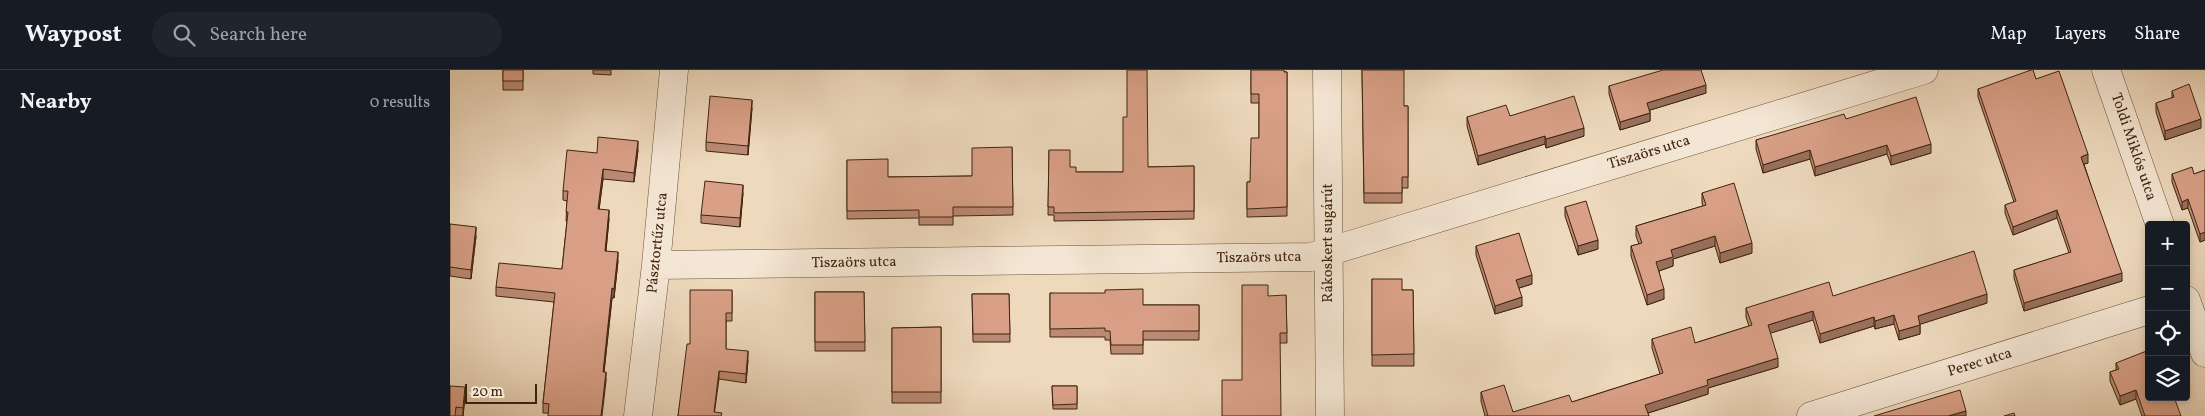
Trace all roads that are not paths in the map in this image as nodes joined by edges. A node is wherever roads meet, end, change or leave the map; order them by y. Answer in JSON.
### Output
{"nodes":[{"id":1,"x":674,"y":70,"type":"edge"},
{"id":2,"x":1327,"y":70,"type":"edge"},
{"id":3,"x":1924,"y":70,"type":"edge"},
{"id":4,"x":2106,"y":70,"type":"edge"},
{"id":5,"x":2159,"y":221,"type":"edge"},
{"id":6,"x":1328,"y":252,"type":"junction"},
{"id":7,"x":656,"y":265,"type":"junction"},
{"id":8,"x":2205,"y":293,"type":"edge"},
{"id":9,"x":2190,"y":298,"type":"edge"},
{"id":10,"x":2190,"y":310,"type":"edge"},
{"id":11,"x":2146,"y":311,"type":"edge"},
{"id":12,"x":2205,"y":353,"type":"edge"},
{"id":13,"x":638,"y":416,"type":"edge"},
{"id":14,"x":1330,"y":416,"type":"edge"},
{"id":15,"x":1811,"y":416,"type":"edge"}],
"edges":[{"from":1,"to":7,"type":"street","name":"Pásztortűz utca"},
{"from":2,"to":6,"type":"street","name":"Rákoskert sugárút"},
{"from":3,"to":6,"type":"street","name":"Tiszaörs utca"},
{"from":4,"to":5,"type":"street","name":"Toldi Miklós utca"},
{"from":6,"to":7,"type":"street","name":"Tiszaörs utca"},
{"from":6,"to":14,"type":"street","name":"Rákoskert sugárút"},
{"from":7,"to":13,"type":"street","name":"Pásztortűz utca"},
{"from":8,"to":9,"type":"street"},
{"from":10,"to":12,"type":"street"},
{"from":11,"to":15,"type":"street","name":"Perec utca"}]}
